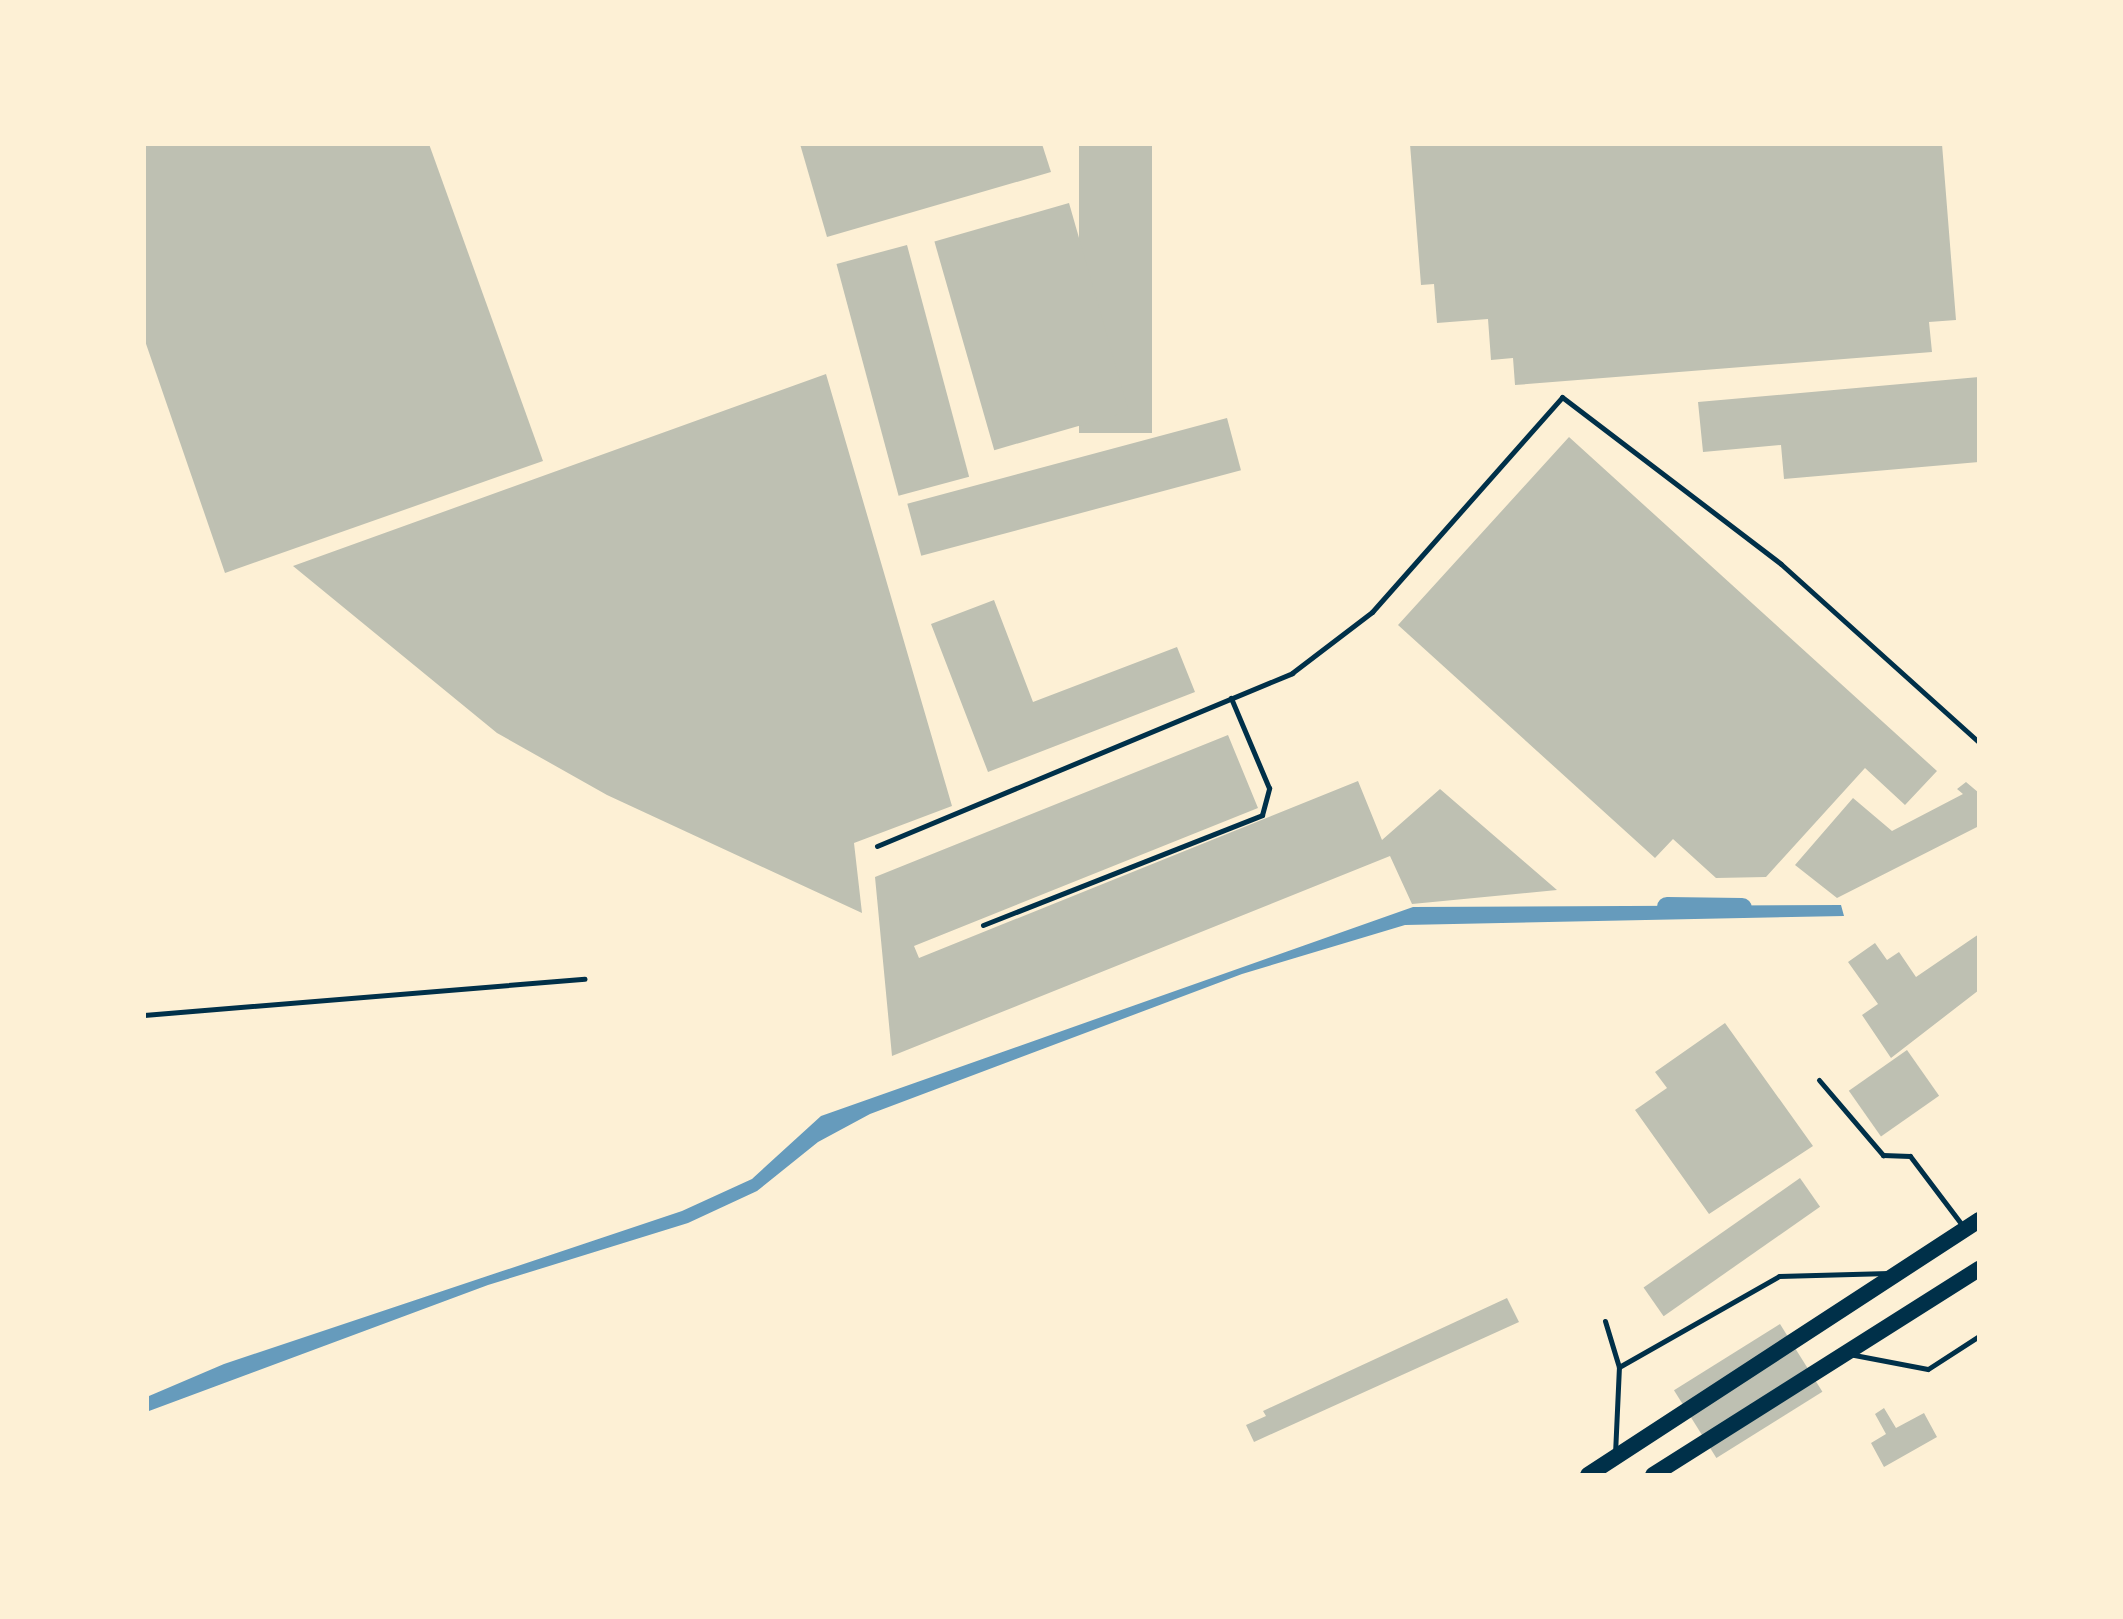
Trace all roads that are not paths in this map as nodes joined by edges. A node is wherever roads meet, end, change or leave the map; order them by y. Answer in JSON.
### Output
{"nodes":[{"id":1,"x":1231,"y":698,"type":"junction"},
{"id":2,"x":1979,"y":742,"type":"edge"},
{"id":3,"x":877,"y":846,"type":"dead end"},
{"id":4,"x":983,"y":925,"type":"dead end"},
{"id":5,"x":585,"y":979,"type":"dead end"},
{"id":6,"x":144,"y":1015,"type":"edge"},
{"id":7,"x":1819,"y":1080,"type":"dead end"},
{"id":8,"x":1973,"y":1225,"type":"edge"},
{"id":9,"x":1979,"y":1269,"type":"edge"},
{"id":10,"x":1902,"y":1274,"type":"junction"},
{"id":11,"x":1605,"y":1321,"type":"dead end"},
{"id":12,"x":1979,"y":1336,"type":"edge"},
{"id":13,"x":1848,"y":1354,"type":"junction"},
{"id":14,"x":1619,"y":1367,"type":"junction"},
{"id":15,"x":1615,"y":1458,"type":"junction"},
{"id":16,"x":1655,"y":1474,"type":"edge"},
{"id":17,"x":1588,"y":1475,"type":"edge"}],
"edges":[{"from":1,"to":2,"type":"lane"},
{"from":1,"to":3,"type":"lane"},
{"from":1,"to":4,"type":"lane"},
{"from":5,"to":6,"type":"lane"},
{"from":7,"to":8,"type":"lane"},
{"from":8,"to":10,"type":"highway"},
{"from":9,"to":13,"type":"highway"},
{"from":10,"to":14,"type":"lane"},
{"from":10,"to":15,"type":"highway"},
{"from":11,"to":14,"type":"lane"},
{"from":12,"to":13,"type":"lane"},
{"from":13,"to":16,"type":"highway"},
{"from":14,"to":15,"type":"lane"},
{"from":15,"to":17,"type":"highway"}]}
